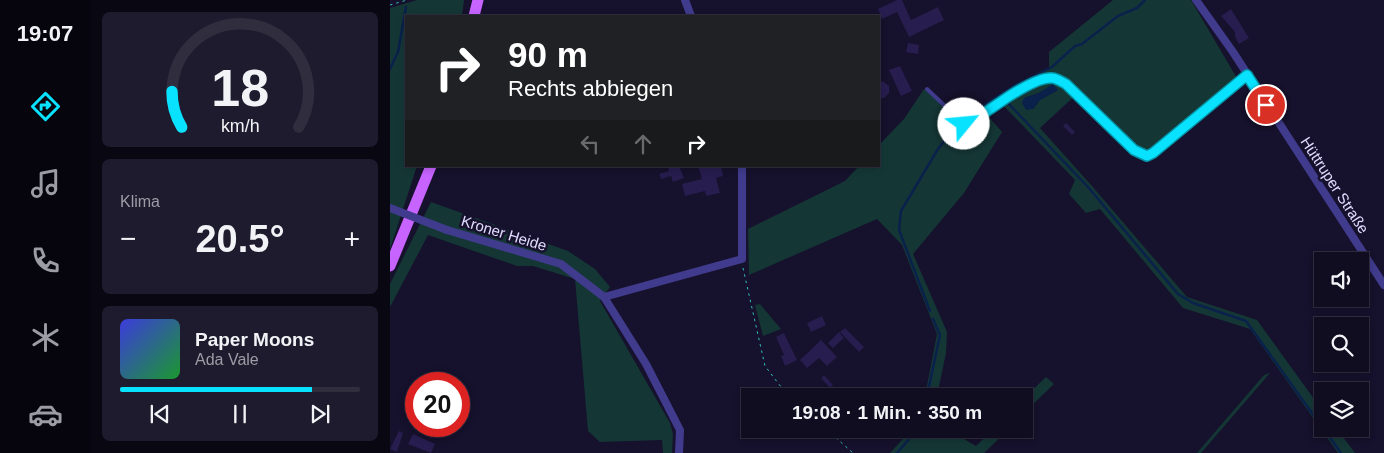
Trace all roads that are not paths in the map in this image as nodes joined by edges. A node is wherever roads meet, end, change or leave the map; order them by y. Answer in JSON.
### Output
{"nodes":[{"id":1,"x":685,"y":0,"type":"edge"},
{"id":2,"x":1196,"y":0,"type":"edge"},
{"id":3,"x":691,"y":15,"type":"edge"},
{"id":4,"x":1247,"y":75,"type":"junction"},
{"id":5,"x":927,"y":88,"type":"dead end"},
{"id":6,"x":430,"y":167,"type":"edge"},
{"id":7,"x":742,"y":167,"type":"edge"},
{"id":8,"x":390,"y":208,"type":"edge"},
{"id":9,"x":390,"y":266,"type":"edge"},
{"id":10,"x":1384,"y":285,"type":"edge"},
{"id":11,"x":604,"y":297,"type":"junction"},
{"id":12,"x":679,"y":453,"type":"edge"}],
"edges":[{"from":1,"to":3,"type":"street"},
{"from":2,"to":4,"type":"street","name":"Hüttruper Straße"},
{"from":4,"to":5,"type":"lane"},
{"from":4,"to":10,"type":"street","name":"Hüttruper Straße"},
{"from":6,"to":9,"type":"main road"},
{"from":7,"to":11,"type":"street"},
{"from":8,"to":11,"type":"street","name":"Kroner Heide","bridge":true},
{"from":11,"to":12,"type":"street","name":"Kroner Heide"}]}
